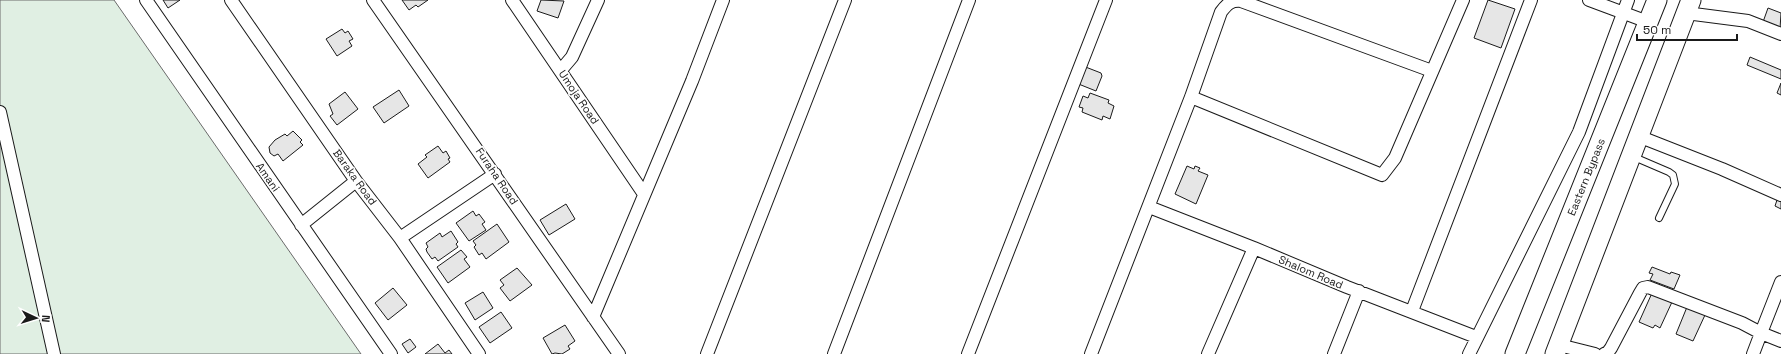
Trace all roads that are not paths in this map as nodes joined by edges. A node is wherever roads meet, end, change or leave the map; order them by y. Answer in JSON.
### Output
{"nodes":[{"id":1,"x":146,"y":0,"type":"edge"},
{"id":2,"x":231,"y":0,"type":"edge"},
{"id":3,"x":373,"y":0,"type":"edge"},
{"id":4,"x":512,"y":0,"type":"edge"},
{"id":5,"x":598,"y":0,"type":"edge"},
{"id":6,"x":723,"y":0,"type":"edge"},
{"id":7,"x":845,"y":0,"type":"edge"},
{"id":8,"x":969,"y":0,"type":"edge"},
{"id":9,"x":1106,"y":0,"type":"edge"},
{"id":10,"x":1463,"y":0,"type":"edge"},
{"id":11,"x":1531,"y":0,"type":"edge"},
{"id":12,"x":1589,"y":0,"type":"edge"},
{"id":13,"x":1628,"y":0,"type":"edge"},
{"id":14,"x":1657,"y":0,"type":"edge"},
{"id":15,"x":1689,"y":6,"type":"edge"},
{"id":16,"x":1623,"y":12,"type":"junction"},
{"id":17,"x":1648,"y":22,"type":"junction"},
{"id":18,"x":1781,"y":34,"type":"edge"},
{"id":19,"x":561,"y":70,"type":"junction"},
{"id":20,"x":1432,"y":71,"type":"junction"},
{"id":21,"x":1191,"y":97,"type":"junction"},
{"id":22,"x":0,"y":112,"type":"edge"},
{"id":23,"x":1638,"y":136,"type":"junction"},
{"id":24,"x":1630,"y":156,"type":"junction"},
{"id":25,"x":495,"y":174,"type":"junction"},
{"id":26,"x":356,"y":181,"type":"junction"},
{"id":27,"x":644,"y":194,"type":"junction"},
{"id":28,"x":1781,"y":195,"type":"edge"},
{"id":29,"x":1149,"y":207,"type":"junction"},
{"id":30,"x":1659,"y":218,"type":"dead end"},
{"id":31,"x":301,"y":225,"type":"junction"},
{"id":32,"x":400,"y":238,"type":"junction"},
{"id":33,"x":1254,"y":248,"type":"junction"},
{"id":34,"x":1781,"y":282,"type":"edge"},
{"id":35,"x":1359,"y":291,"type":"junction"},
{"id":36,"x":1412,"y":311,"type":"junction"},
{"id":37,"x":593,"y":317,"type":"junction"},
{"id":38,"x":1761,"y":333,"type":"junction"},
{"id":39,"x":1476,"y":337,"type":"junction"},
{"id":40,"x":1781,"y":341,"type":"edge"},
{"id":41,"x":1557,"y":349,"type":"edge"},
{"id":42,"x":54,"y":354,"type":"edge"},
{"id":43,"x":390,"y":354,"type":"edge"},
{"id":44,"x":479,"y":354,"type":"edge"},
{"id":45,"x":619,"y":354,"type":"edge"},
{"id":46,"x":707,"y":354,"type":"edge"},
{"id":47,"x":834,"y":354,"type":"edge"},
{"id":48,"x":968,"y":354,"type":"edge"},
{"id":49,"x":1091,"y":354,"type":"edge"},
{"id":50,"x":1208,"y":354,"type":"edge"},
{"id":51,"x":1334,"y":354,"type":"edge"},
{"id":52,"x":1470,"y":354,"type":"edge"},
{"id":53,"x":1515,"y":354,"type":"edge"},
{"id":54,"x":1595,"y":354,"type":"edge"},
{"id":55,"x":1604,"y":354,"type":"edge"},
{"id":56,"x":1753,"y":354,"type":"edge"}],
"edges":[{"from":1,"to":31,"type":"street","name":"Amani"},
{"from":2,"to":26,"type":"street","name":"Baraka Road"},
{"from":3,"to":25,"type":"street","name":"Furaha Road"},
{"from":4,"to":19,"type":"street","name":"Umoja Road"},
{"from":5,"to":19,"type":"street"},
{"from":6,"to":27,"type":"street"},
{"from":7,"to":46,"type":"street"},
{"from":8,"to":47,"type":"street"},
{"from":9,"to":48,"type":"street"},
{"from":10,"to":20,"type":"street"},
{"from":11,"to":36,"type":"street"},
{"from":12,"to":16,"type":"street"},
{"from":13,"to":16,"type":"street"},
{"from":14,"to":17,"type":"main road","name":"Eastern Bypass"},
{"from":15,"to":18,"type":"street"},
{"from":15,"to":23,"type":"main road"},
{"from":16,"to":17,"type":"street"},
{"from":16,"to":39,"type":"street"},
{"from":17,"to":53,"type":"main road","name":"Eastern Bypass"},
{"from":19,"to":27,"type":"street","name":"Umoja Road"},
{"from":20,"to":21,"type":"street"},
{"from":20,"to":21,"type":"street"},
{"from":21,"to":29,"type":"street"},
{"from":22,"to":42,"type":"street"},
{"from":23,"to":24,"type":"main road"},
{"from":23,"to":28,"type":"street"},
{"from":24,"to":30,"type":"lane"},
{"from":24,"to":41,"type":"main road"},
{"from":25,"to":32,"type":"street"},
{"from":25,"to":37,"type":"street","name":"Furaha Road"},
{"from":26,"to":31,"type":"street"},
{"from":26,"to":32,"type":"street","name":"Baraka Road"},
{"from":27,"to":37,"type":"street"},
{"from":29,"to":33,"type":"street","name":"Shalom Road"},
{"from":29,"to":49,"type":"street"},
{"from":31,"to":43,"type":"street","name":"Amani"},
{"from":32,"to":44,"type":"street","name":"Baraka Road"},
{"from":33,"to":35,"type":"street","name":"Shalom Road"},
{"from":33,"to":50,"type":"street"},
{"from":34,"to":38,"type":"street"},
{"from":35,"to":36,"type":"street","name":"Shalom Road"},
{"from":35,"to":51,"type":"street"},
{"from":36,"to":39,"type":"street","name":"Shalom Road"},
{"from":37,"to":45,"type":"street","name":"Furaha Road"},
{"from":38,"to":40,"type":"street"},
{"from":38,"to":55,"type":"street"},
{"from":38,"to":56,"type":"street"},
{"from":39,"to":52,"type":"street"},
{"from":41,"to":54,"type":"street"}]}
